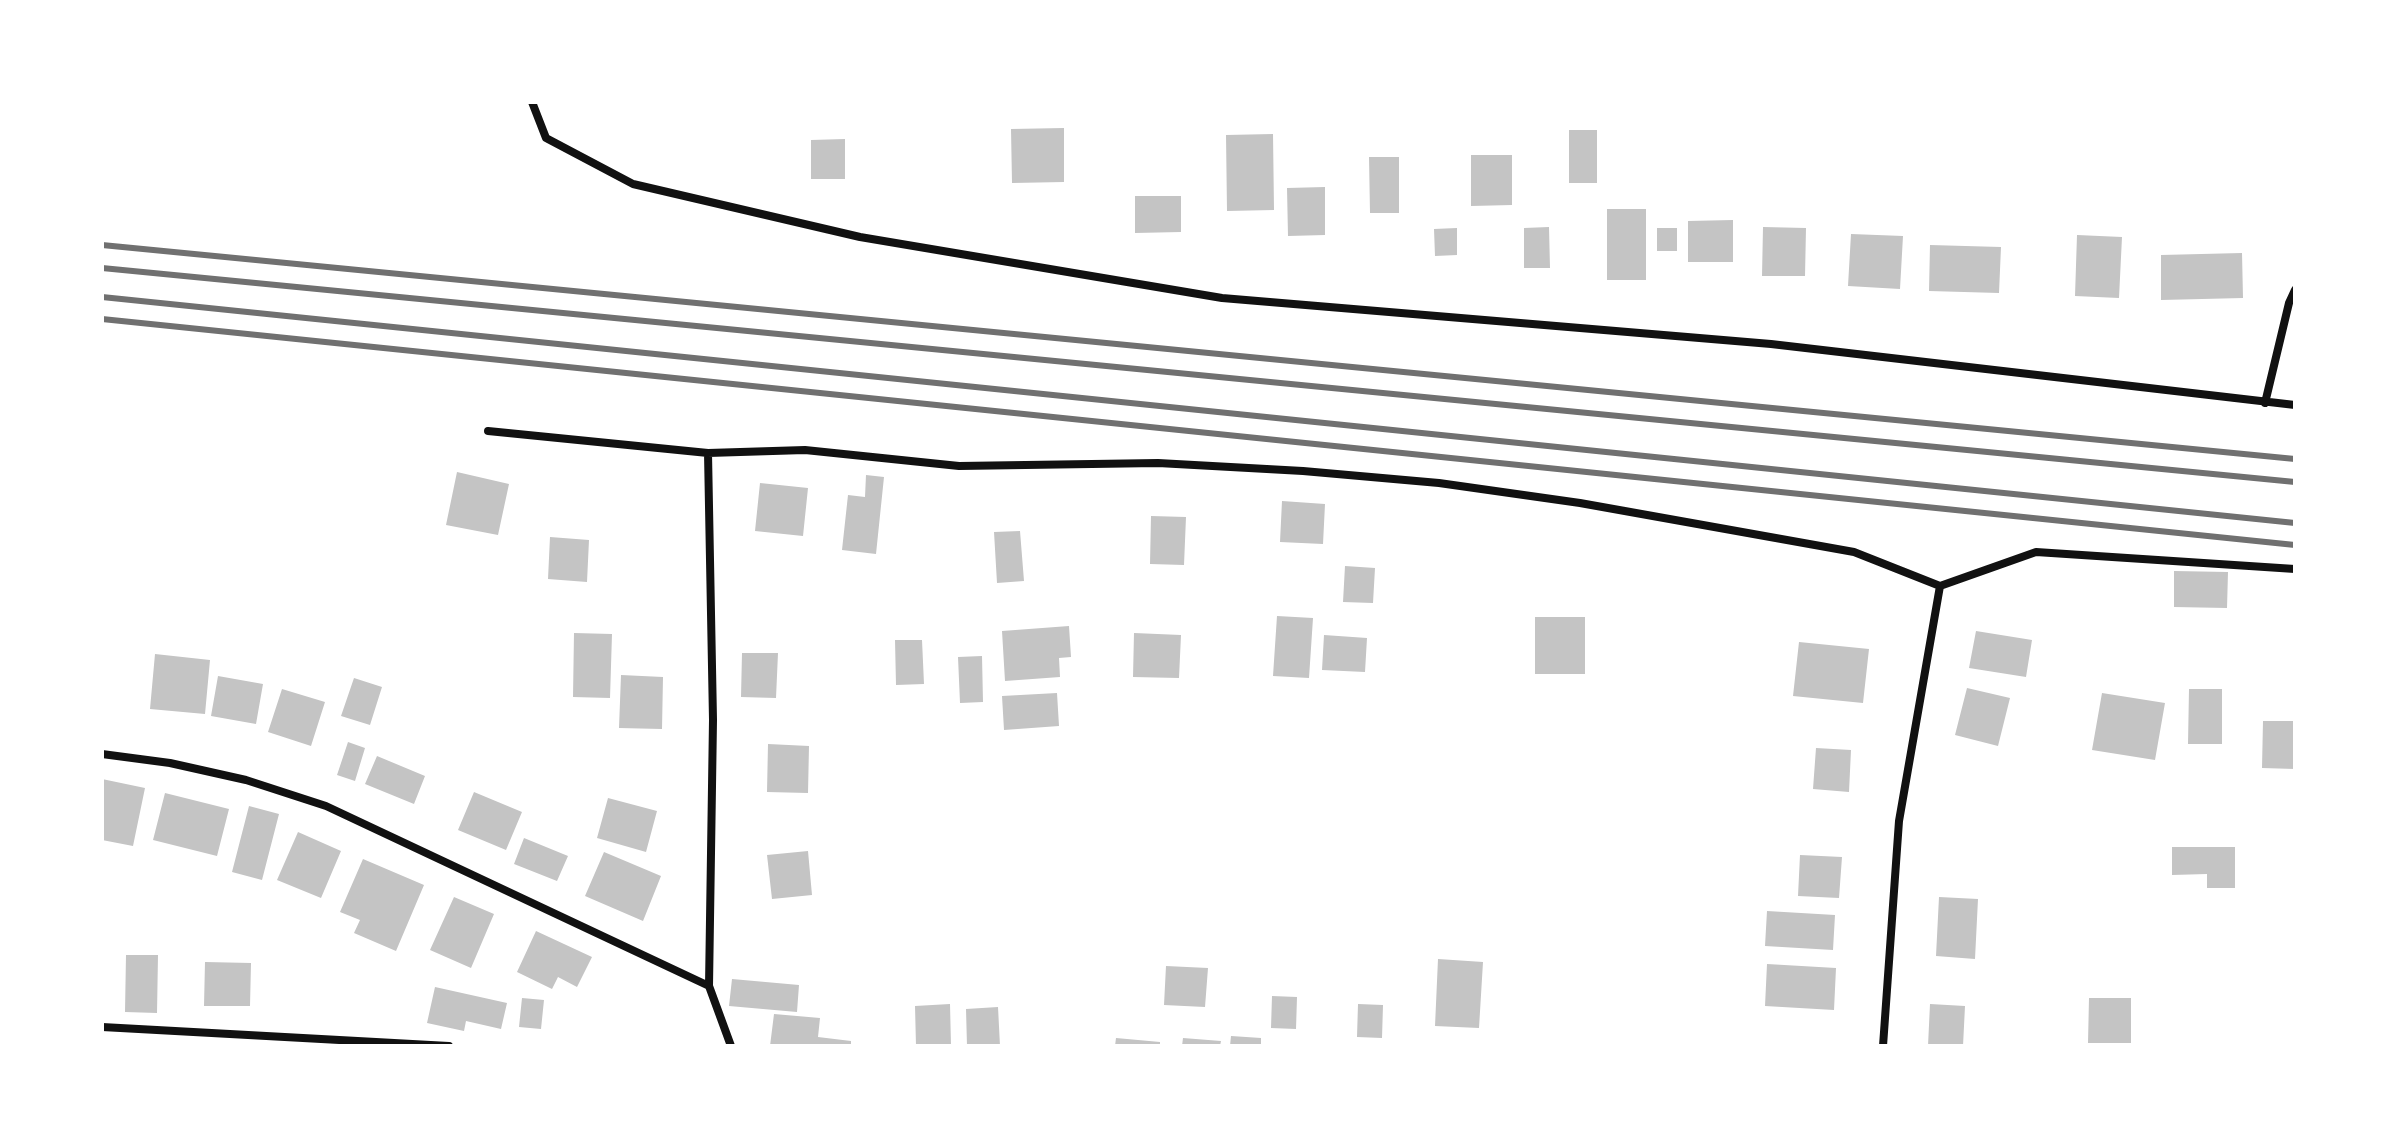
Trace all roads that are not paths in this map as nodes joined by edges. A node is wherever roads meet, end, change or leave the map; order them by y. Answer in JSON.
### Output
{"nodes":[{"id":1,"x":532,"y":102,"type":"edge"},
{"id":2,"x":2295,"y":290,"type":"edge"},
{"id":3,"x":2265,"y":403,"type":"junction"},
{"id":4,"x":2295,"y":405,"type":"edge"},
{"id":5,"x":488,"y":431,"type":"dead end"},
{"id":6,"x":708,"y":453,"type":"junction"},
{"id":7,"x":2295,"y":569,"type":"edge"},
{"id":8,"x":1940,"y":586,"type":"junction"},
{"id":9,"x":102,"y":754,"type":"edge"},
{"id":10,"x":709,"y":986,"type":"junction"},
{"id":11,"x":102,"y":1027,"type":"edge"},
{"id":12,"x":449,"y":1046,"type":"edge"},
{"id":13,"x":731,"y":1046,"type":"edge"},
{"id":14,"x":1883,"y":1046,"type":"edge"}],
"edges":[{"from":1,"to":3,"type":"street"},
{"from":2,"to":3,"type":"street"},
{"from":3,"to":4,"type":"street"},
{"from":5,"to":6,"type":"street"},
{"from":6,"to":8,"type":"street"},
{"from":6,"to":10,"type":"street"},
{"from":7,"to":8,"type":"street"},
{"from":8,"to":14,"type":"street"},
{"from":9,"to":10,"type":"street"},
{"from":10,"to":13,"type":"street"},
{"from":11,"to":12,"type":"street"}]}
